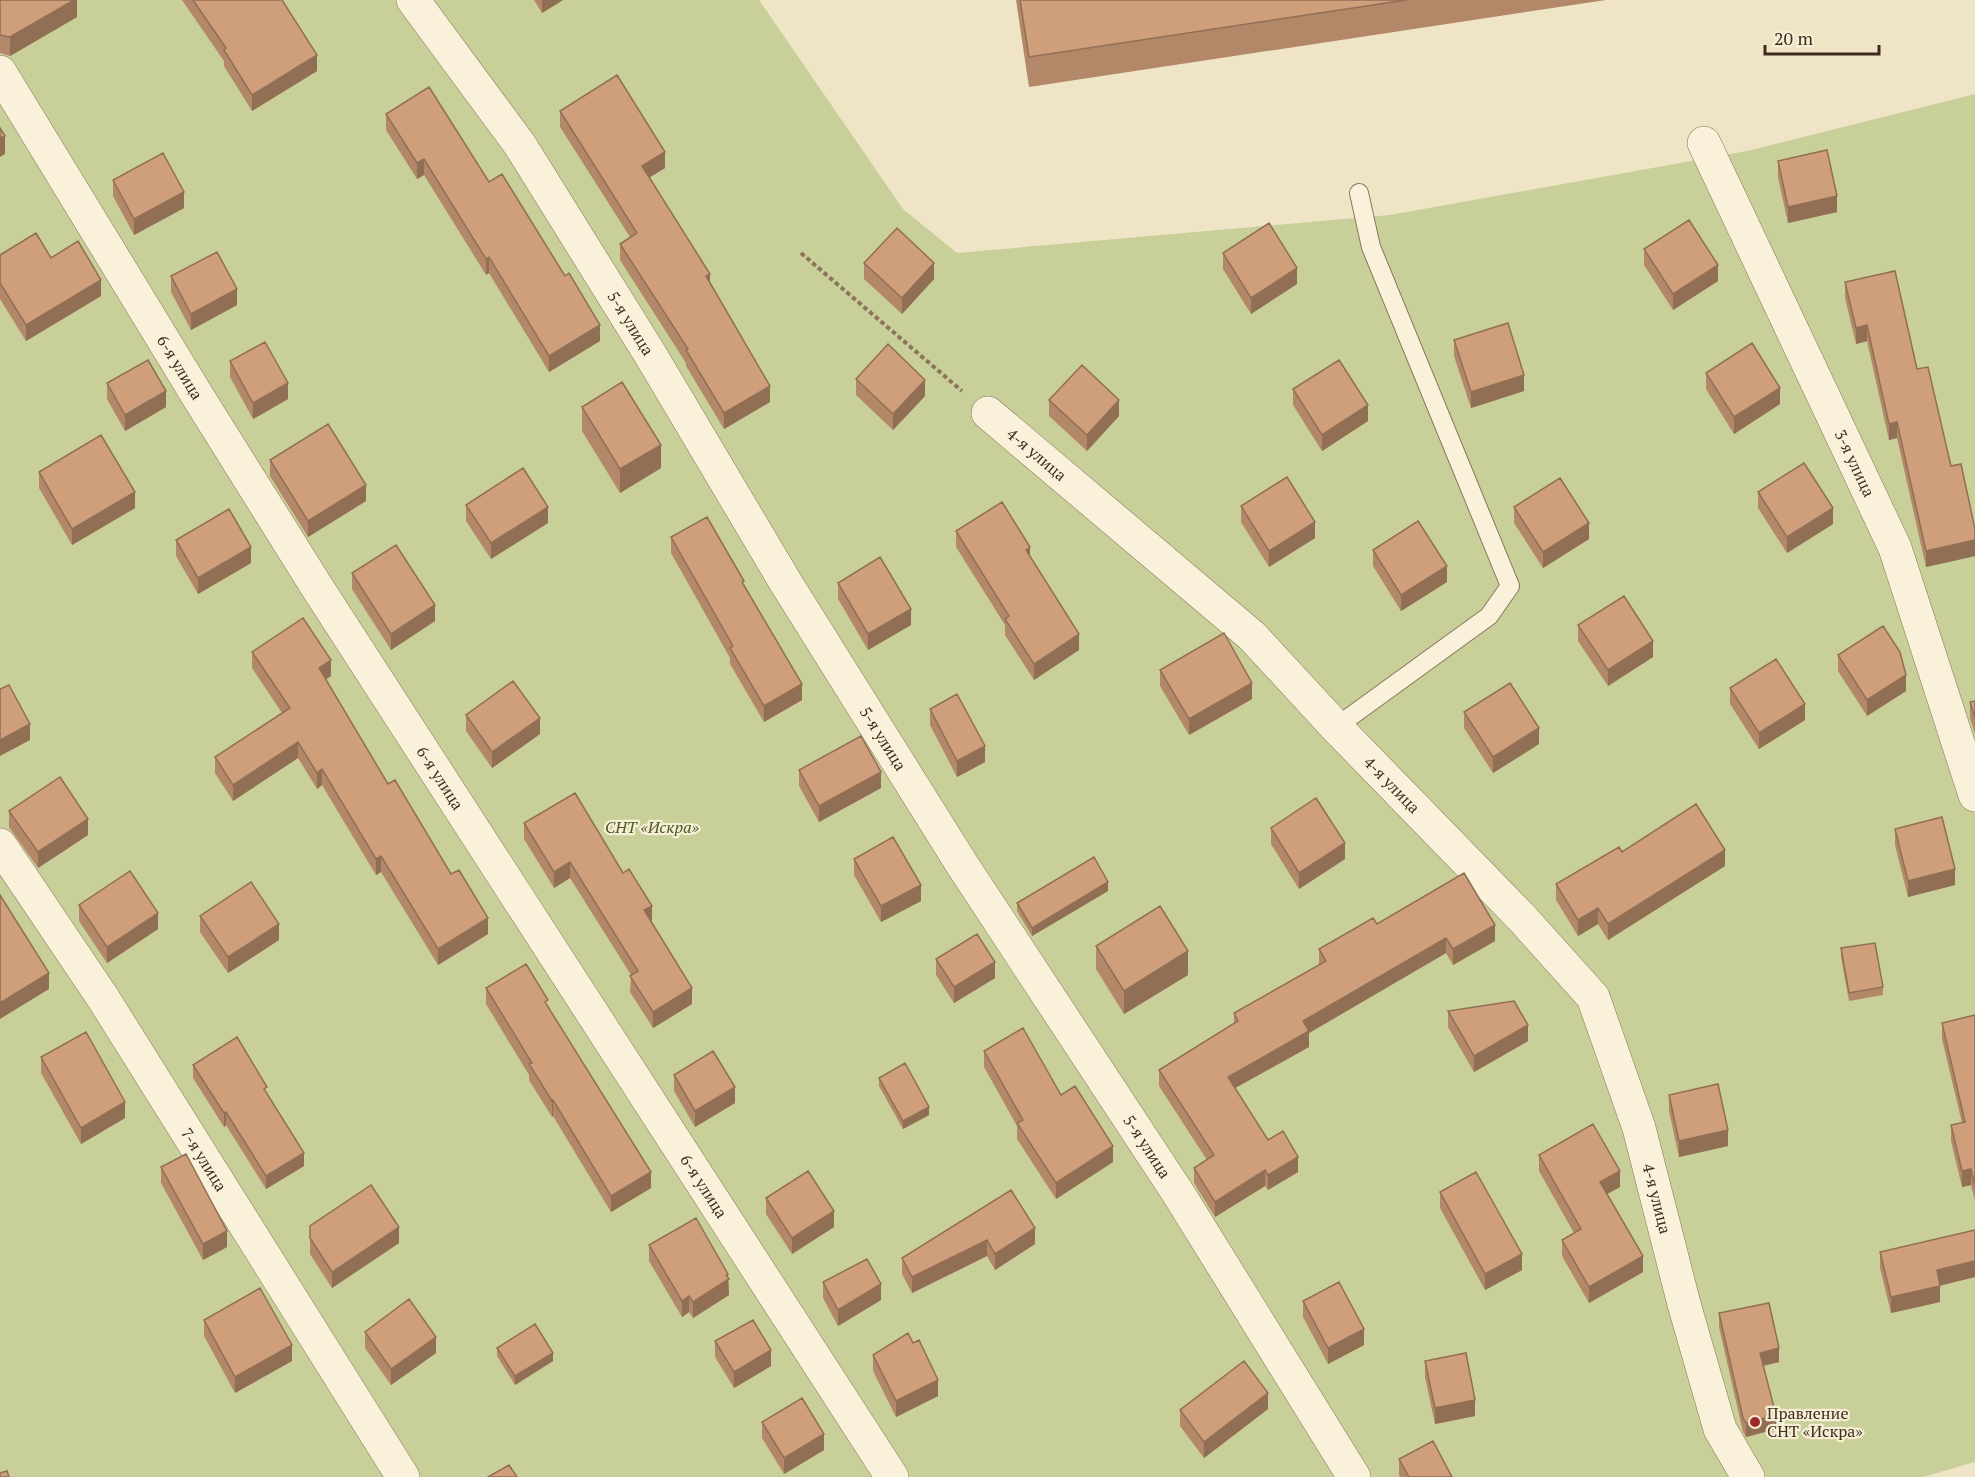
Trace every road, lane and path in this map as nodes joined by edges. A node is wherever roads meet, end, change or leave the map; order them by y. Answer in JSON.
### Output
{"nodes":[{"id":1,"x":413,"y":0,"type":"edge"},
{"id":2,"x":0,"y":72,"type":"edge"},
{"id":3,"x":1704,"y":143,"type":"dead end"},
{"id":4,"x":1359,"y":193,"type":"dead end"},
{"id":5,"x":801,"y":253,"type":"dead end"},
{"id":6,"x":988,"y":413,"type":"joint"},
{"id":7,"x":1336,"y":727,"type":"junction"},
{"id":8,"x":1975,"y":795,"type":"edge"},
{"id":9,"x":0,"y":845,"type":"edge"},
{"id":10,"x":403,"y":1477,"type":"edge"},
{"id":11,"x":892,"y":1477,"type":"edge"},
{"id":12,"x":1354,"y":1477,"type":"edge"},
{"id":13,"x":1748,"y":1477,"type":"edge"}],
"edges":[{"from":1,"to":12,"type":"street","name":"5-я улица"},
{"from":2,"to":11,"type":"street","name":"6-я улица"},
{"from":3,"to":8,"type":"street","name":"3-я улица"},
{"from":4,"to":7,"type":"lane"},
{"from":5,"to":6,"type":"path"},
{"from":6,"to":7,"type":"street","name":"4-я улица"},
{"from":7,"to":13,"type":"street","name":"4-я улица"},
{"from":9,"to":10,"type":"street","name":"7-я улица"}]}
